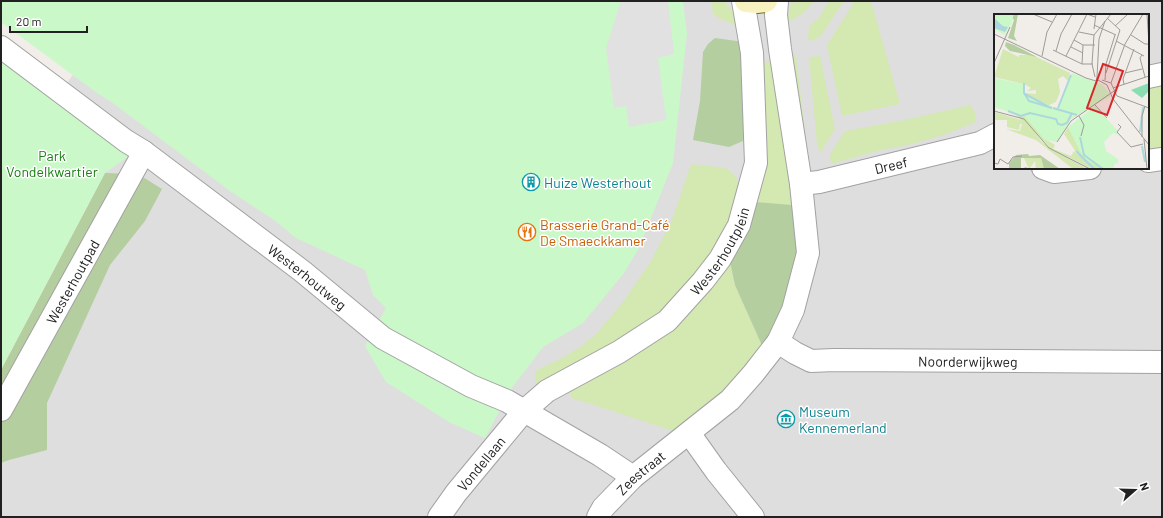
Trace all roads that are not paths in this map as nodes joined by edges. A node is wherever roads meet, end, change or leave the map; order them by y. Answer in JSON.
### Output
{"nodes":[{"id":1,"x":744,"y":1,"type":"edge"},
{"id":2,"x":766,"y":1,"type":"edge"},
{"id":3,"x":777,"y":1,"type":"edge"},
{"id":4,"x":1,"y":47,"type":"edge"},
{"id":5,"x":1162,"y":74,"type":"edge"},
{"id":6,"x":1149,"y":77,"type":"edge"},
{"id":7,"x":990,"y":142,"type":"edge"},
{"id":8,"x":144,"y":152,"type":"junction"},
{"id":9,"x":1162,"y":159,"type":"edge"},
{"id":10,"x":1149,"y":161,"type":"edge"},
{"id":11,"x":1046,"y":169,"type":"edge"},
{"id":12,"x":1081,"y":169,"type":"edge"},
{"id":13,"x":801,"y":184,"type":"junction"},
{"id":14,"x":778,"y":342,"type":"junction"},
{"id":15,"x":1162,"y":362,"type":"edge"},
{"id":16,"x":1,"y":410,"type":"edge"},
{"id":17,"x":524,"y":411,"type":"junction"},
{"id":18,"x":689,"y":433,"type":"junction"},
{"id":19,"x":633,"y":477,"type":"junction"},
{"id":20,"x":439,"y":517,"type":"edge"},
{"id":21,"x":598,"y":517,"type":"edge"},
{"id":22,"x":753,"y":517,"type":"edge"}],
"edges":[{"from":1,"to":2,"type":"main road"},
{"from":1,"to":17,"type":"street","name":"Westerhoutplein"},
{"from":3,"to":13,"type":"street"},
{"from":4,"to":8,"type":"street","name":"Westerhoutweg"},
{"from":5,"to":6,"type":"street"},
{"from":7,"to":13,"type":"street","name":"Dreef"},
{"from":8,"to":16,"type":"street","name":"Westerhoutpad"},
{"from":8,"to":17,"type":"street","name":"Westerhoutweg"},
{"from":9,"to":10,"type":"street"},
{"from":11,"to":12,"type":"street"},
{"from":13,"to":14,"type":"street"},
{"from":14,"to":15,"type":"street","name":"Noorderwijkweg"},
{"from":14,"to":18,"type":"street"},
{"from":17,"to":19,"type":"street","name":"Westerhoutweg"},
{"from":17,"to":20,"type":"street","name":"Vondellaan"},
{"from":18,"to":19,"type":"street","name":"Zeestraat"},
{"from":18,"to":22,"type":"street"},
{"from":19,"to":21,"type":"street","name":"Zeestraat"}]}
